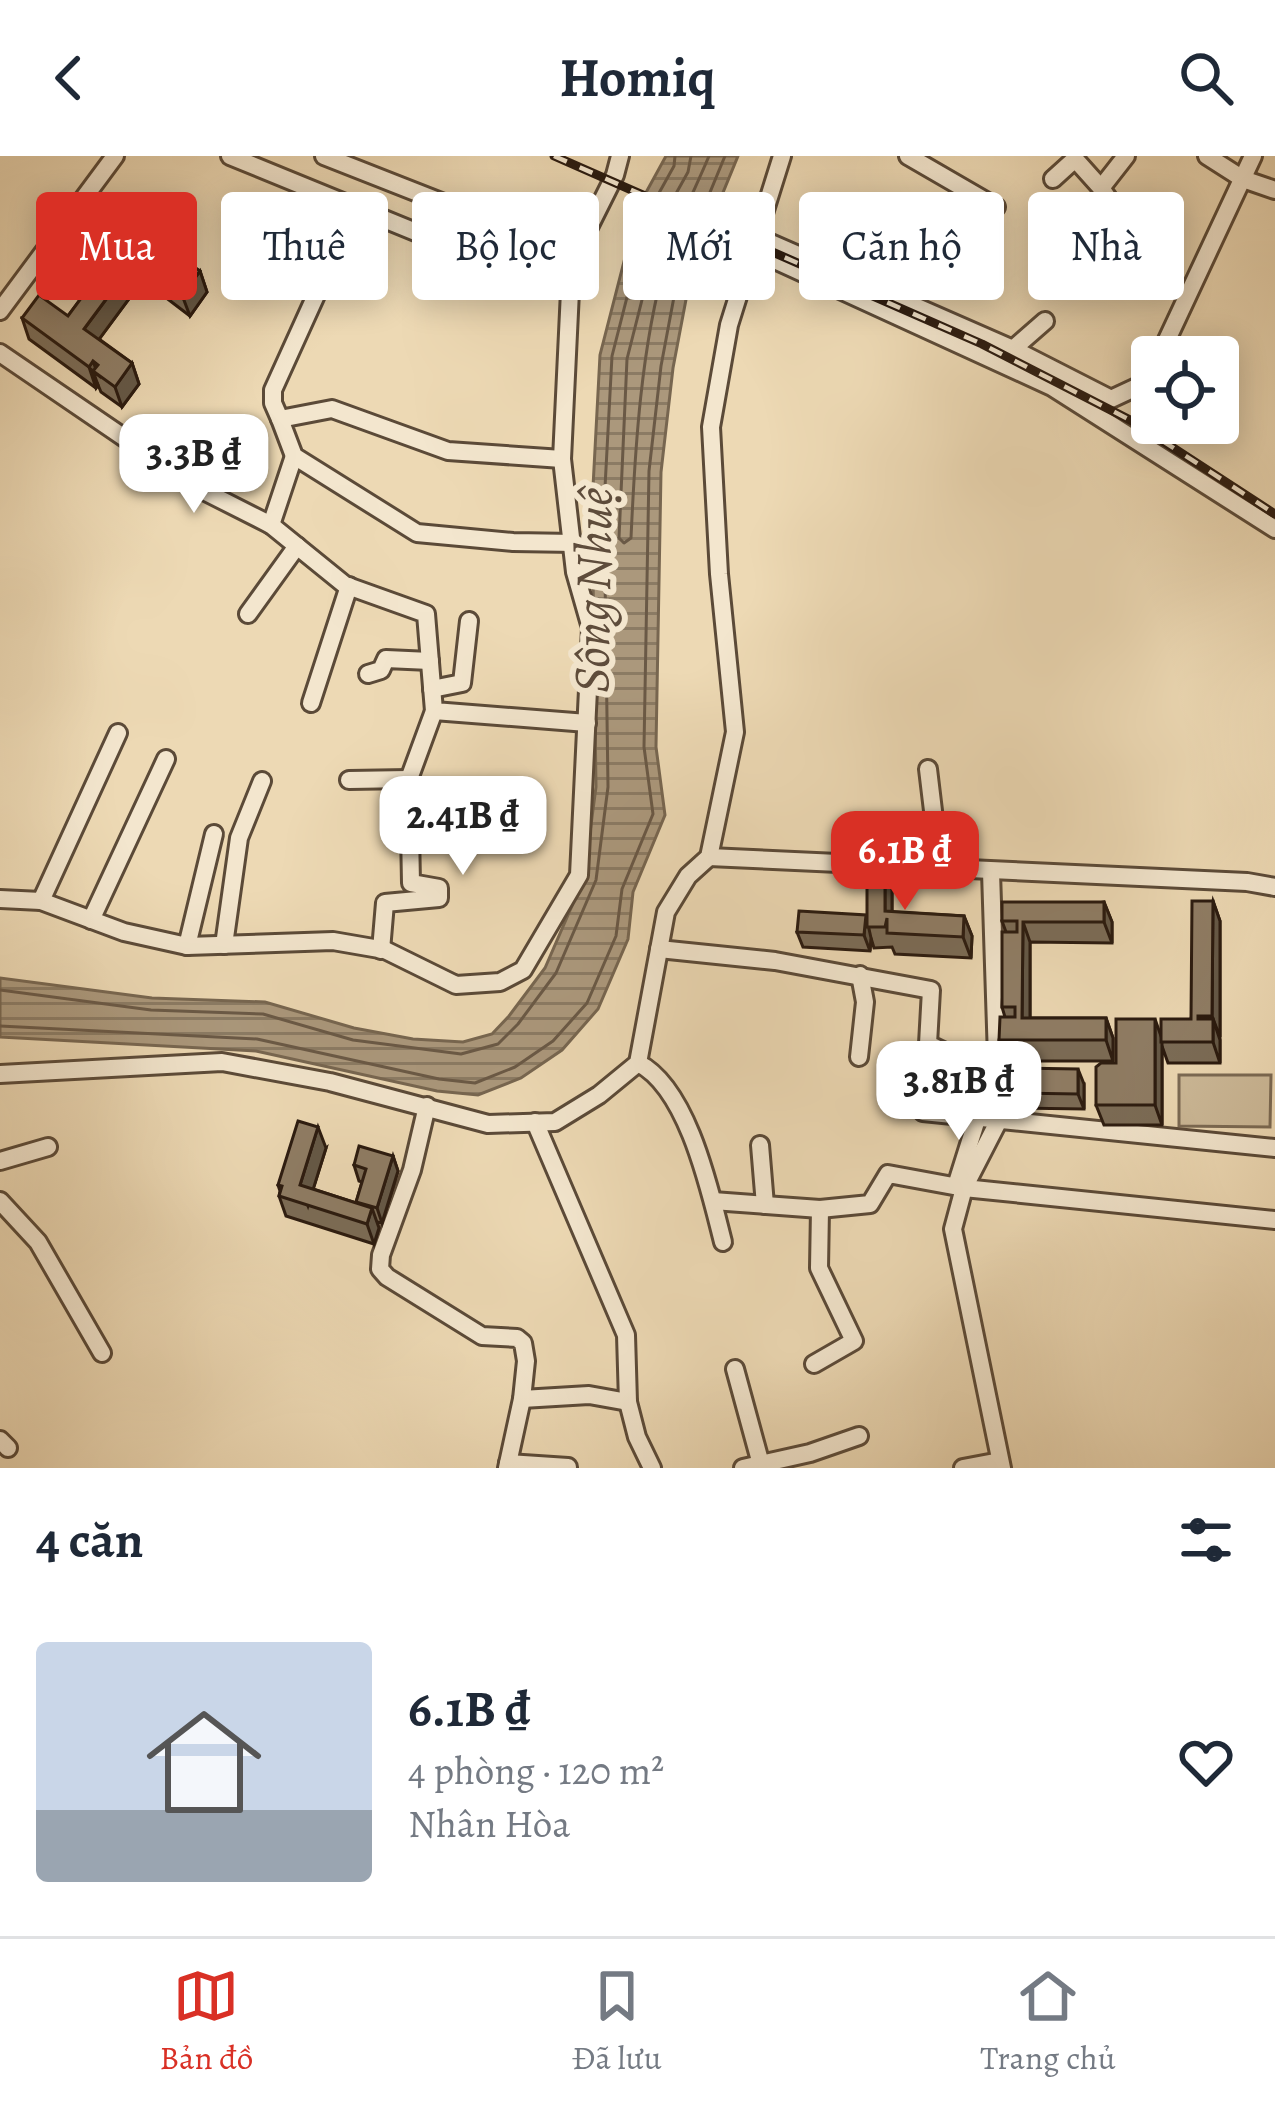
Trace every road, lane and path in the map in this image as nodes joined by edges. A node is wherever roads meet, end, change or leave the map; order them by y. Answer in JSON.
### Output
{"nodes":[{"id":1,"x":115,"y":156,"type":"edge"},
{"id":2,"x":230,"y":156,"type":"edge"},
{"id":3,"x":324,"y":156,"type":"edge"},
{"id":4,"x":620,"y":156,"type":"edge"},
{"id":5,"x":782,"y":156,"type":"edge"},
{"id":6,"x":908,"y":156,"type":"edge"},
{"id":7,"x":1126,"y":156,"type":"edge"},
{"id":8,"x":1207,"y":156,"type":"edge"},
{"id":9,"x":1252,"y":156,"type":"edge"},
{"id":10,"x":359,"y":164,"type":"edge"},
{"id":11,"x":1053,"y":179,"type":"dead end"},
{"id":12,"x":1243,"y":179,"type":"junction"},
{"id":13,"x":1101,"y":188,"type":"junction"},
{"id":14,"x":1275,"y":190,"type":"edge"},
{"id":15,"x":319,"y":192,"type":"edge"},
{"id":16,"x":425,"y":192,"type":"edge"},
{"id":17,"x":771,"y":192,"type":"edge"},
{"id":18,"x":970,"y":192,"type":"edge"},
{"id":19,"x":1104,"y":192,"type":"edge"},
{"id":20,"x":599,"y":208,"type":"edge"},
{"id":21,"x":775,"y":251,"type":"edge"},
{"id":22,"x":775,"y":253,"type":"edge"},
{"id":23,"x":314,"y":300,"type":"edge"},
{"id":24,"x":571,"y":300,"type":"edge"},
{"id":25,"x":737,"y":300,"type":"edge"},
{"id":26,"x":0,"y":311,"type":"edge"},
{"id":27,"x":1045,"y":321,"type":"dead end"},
{"id":28,"x":1169,"y":336,"type":"edge"},
{"id":29,"x":1013,"y":349,"type":"junction"},
{"id":30,"x":0,"y":353,"type":"edge"},
{"id":31,"x":1131,"y":390,"type":"edge"},
{"id":32,"x":280,"y":419,"type":"junction"},
{"id":33,"x":294,"y":456,"type":"junction"},
{"id":34,"x":562,"y":459,"type":"junction"},
{"id":35,"x":271,"y":525,"type":"junction"},
{"id":36,"x":1275,"y":530,"type":"edge"},
{"id":37,"x":575,"y":543,"type":"junction"},
{"id":38,"x":297,"y":546,"type":"junction"},
{"id":39,"x":349,"y":586,"type":"junction"},
{"id":40,"x":248,"y":614,"type":"dead end"},
{"id":41,"x":469,"y":621,"type":"dead end"},
{"id":42,"x":430,"y":661,"type":"junction"},
{"id":43,"x":368,"y":674,"type":"dead end"},
{"id":44,"x":432,"y":689,"type":"junction"},
{"id":45,"x":310,"y":703,"type":"dead end"},
{"id":46,"x":434,"y":711,"type":"junction"},
{"id":47,"x":587,"y":723,"type":"junction"},
{"id":48,"x":118,"y":733,"type":"dead end"},
{"id":49,"x":166,"y":759,"type":"dead end"},
{"id":50,"x":928,"y":770,"type":"dead end"},
{"id":51,"x":410,"y":778,"type":"junction"},
{"id":52,"x":350,"y":780,"type":"dead end"},
{"id":53,"x":262,"y":781,"type":"dead end"},
{"id":54,"x":214,"y":834,"type":"dead end"},
{"id":55,"x":709,"y":857,"type":"junction"},
{"id":56,"x":940,"y":869,"type":"junction"},
{"id":57,"x":991,"y":872,"type":"junction"},
{"id":58,"x":1275,"y":886,"type":"edge"},
{"id":59,"x":0,"y":899,"type":"edge"},
{"id":60,"x":40,"y":901,"type":"junction"},
{"id":61,"x":91,"y":920,"type":"junction"},
{"id":62,"x":224,"y":945,"type":"junction"},
{"id":63,"x":188,"y":946,"type":"junction"},
{"id":64,"x":659,"y":949,"type":"junction"},
{"id":65,"x":381,"y":950,"type":"junction"},
{"id":66,"x":860,"y":974,"type":"junction"},
{"id":67,"x":859,"y":1058,"type":"dead end"},
{"id":68,"x":638,"y":1063,"type":"junction"},
{"id":69,"x":0,"y":1074,"type":"edge"},
{"id":70,"x":427,"y":1106,"type":"junction"},
{"id":71,"x":923,"y":1112,"type":"dead end"},
{"id":72,"x":977,"y":1119,"type":"junction"},
{"id":73,"x":999,"y":1120,"type":"junction"},
{"id":74,"x":535,"y":1122,"type":"junction"},
{"id":75,"x":760,"y":1145,"type":"dead end"},
{"id":76,"x":48,"y":1147,"type":"dead end"},
{"id":77,"x":1275,"y":1148,"type":"edge"},
{"id":78,"x":0,"y":1161,"type":"edge"},
{"id":79,"x":960,"y":1188,"type":"junction"},
{"id":80,"x":0,"y":1201,"type":"edge"},
{"id":81,"x":712,"y":1202,"type":"junction"},
{"id":82,"x":765,"y":1205,"type":"junction"},
{"id":83,"x":820,"y":1209,"type":"junction"},
{"id":84,"x":1275,"y":1220,"type":"edge"},
{"id":85,"x":723,"y":1242,"type":"dead end"},
{"id":86,"x":102,"y":1353,"type":"dead end"},
{"id":87,"x":814,"y":1364,"type":"dead end"},
{"id":88,"x":735,"y":1369,"type":"dead end"},
{"id":89,"x":522,"y":1400,"type":"junction"},
{"id":90,"x":628,"y":1402,"type":"junction"},
{"id":91,"x":859,"y":1436,"type":"dead end"},
{"id":92,"x":1001,"y":1464,"type":"edge"},
{"id":93,"x":507,"y":1466,"type":"edge"},
{"id":94,"x":755,"y":1466,"type":"edge"},
{"id":95,"x":568,"y":1467,"type":"edge"},
{"id":96,"x":652,"y":1468,"type":"edge"},
{"id":97,"x":963,"y":1468,"type":"edge"}],
"edges":[{"from":1,"to":26,"type":"street"},
{"from":2,"to":15,"type":"street"},
{"from":3,"to":10,"type":"street"},
{"from":4,"to":20,"type":"street"},
{"from":5,"to":17,"type":"street"},
{"from":6,"to":18,"type":"street"},
{"from":7,"to":13,"type":"street"},
{"from":8,"to":12,"type":"street"},
{"from":9,"to":12,"type":"street"},
{"from":10,"to":16,"type":"street"},
{"from":11,"to":13,"type":"street"},
{"from":12,"to":14,"type":"street"},
{"from":12,"to":28,"type":"street"},
{"from":13,"to":19,"type":"street"},
{"from":21,"to":29,"type":"street"},
{"from":22,"to":36,"type":"street"},
{"from":23,"to":32,"type":"street"},
{"from":24,"to":34,"type":"street"},
{"from":25,"to":55,"type":"street"},
{"from":27,"to":29,"type":"street"},
{"from":29,"to":31,"type":"street"},
{"from":30,"to":35,"type":"street"},
{"from":32,"to":33,"type":"street"},
{"from":32,"to":34,"type":"street"},
{"from":33,"to":35,"type":"street"},
{"from":33,"to":37,"type":"street"},
{"from":34,"to":37,"type":"street"},
{"from":35,"to":38,"type":"street"},
{"from":37,"to":47,"type":"street"},
{"from":38,"to":39,"type":"street"},
{"from":38,"to":40,"type":"street"},
{"from":39,"to":42,"type":"street"},
{"from":39,"to":45,"type":"street"},
{"from":41,"to":44,"type":"street"},
{"from":42,"to":43,"type":"street"},
{"from":42,"to":44,"type":"street"},
{"from":44,"to":46,"type":"street"},
{"from":46,"to":47,"type":"street"},
{"from":46,"to":51,"type":"street"},
{"from":47,"to":65,"type":"street"},
{"from":48,"to":60,"type":"street"},
{"from":49,"to":61,"type":"street"},
{"from":50,"to":56,"type":"street"},
{"from":51,"to":52,"type":"street"},
{"from":51,"to":65,"type":"street"},
{"from":53,"to":62,"type":"street"},
{"from":54,"to":63,"type":"street"},
{"from":55,"to":56,"type":"street"},
{"from":55,"to":64,"type":"street"},
{"from":56,"to":57,"type":"street"},
{"from":57,"to":58,"type":"street"},
{"from":57,"to":73,"type":"street"},
{"from":59,"to":60,"type":"street"},
{"from":60,"to":61,"type":"street"},
{"from":61,"to":63,"type":"street"},
{"from":62,"to":63,"type":"street"},
{"from":62,"to":65,"type":"street"},
{"from":64,"to":66,"type":"street"},
{"from":64,"to":68,"type":"street"},
{"from":66,"to":67,"type":"street"},
{"from":66,"to":72,"type":"street"},
{"from":68,"to":74,"type":"street"},
{"from":68,"to":81,"type":"street"},
{"from":69,"to":70,"type":"street"},
{"from":70,"to":74,"type":"street"},
{"from":70,"to":89,"type":"street"},
{"from":71,"to":72,"type":"street"},
{"from":72,"to":73,"type":"street"},
{"from":72,"to":79,"type":"street"},
{"from":73,"to":77,"type":"street"},
{"from":73,"to":79,"type":"street"},
{"from":74,"to":90,"type":"street"},
{"from":75,"to":82,"type":"street"},
{"from":76,"to":78,"type":"street"},
{"from":79,"to":83,"type":"street"},
{"from":79,"to":84,"type":"street"},
{"from":79,"to":92,"type":"street"},
{"from":80,"to":86,"type":"street"},
{"from":81,"to":82,"type":"street"},
{"from":81,"to":85,"type":"street"},
{"from":82,"to":83,"type":"street"},
{"from":83,"to":87,"type":"street"},
{"from":88,"to":94,"type":"street"},
{"from":89,"to":90,"type":"street"},
{"from":89,"to":93,"type":"street"},
{"from":90,"to":96,"type":"street"},
{"from":91,"to":94,"type":"street"},
{"from":92,"to":97,"type":"street"},
{"from":93,"to":95,"type":"street"}]}
